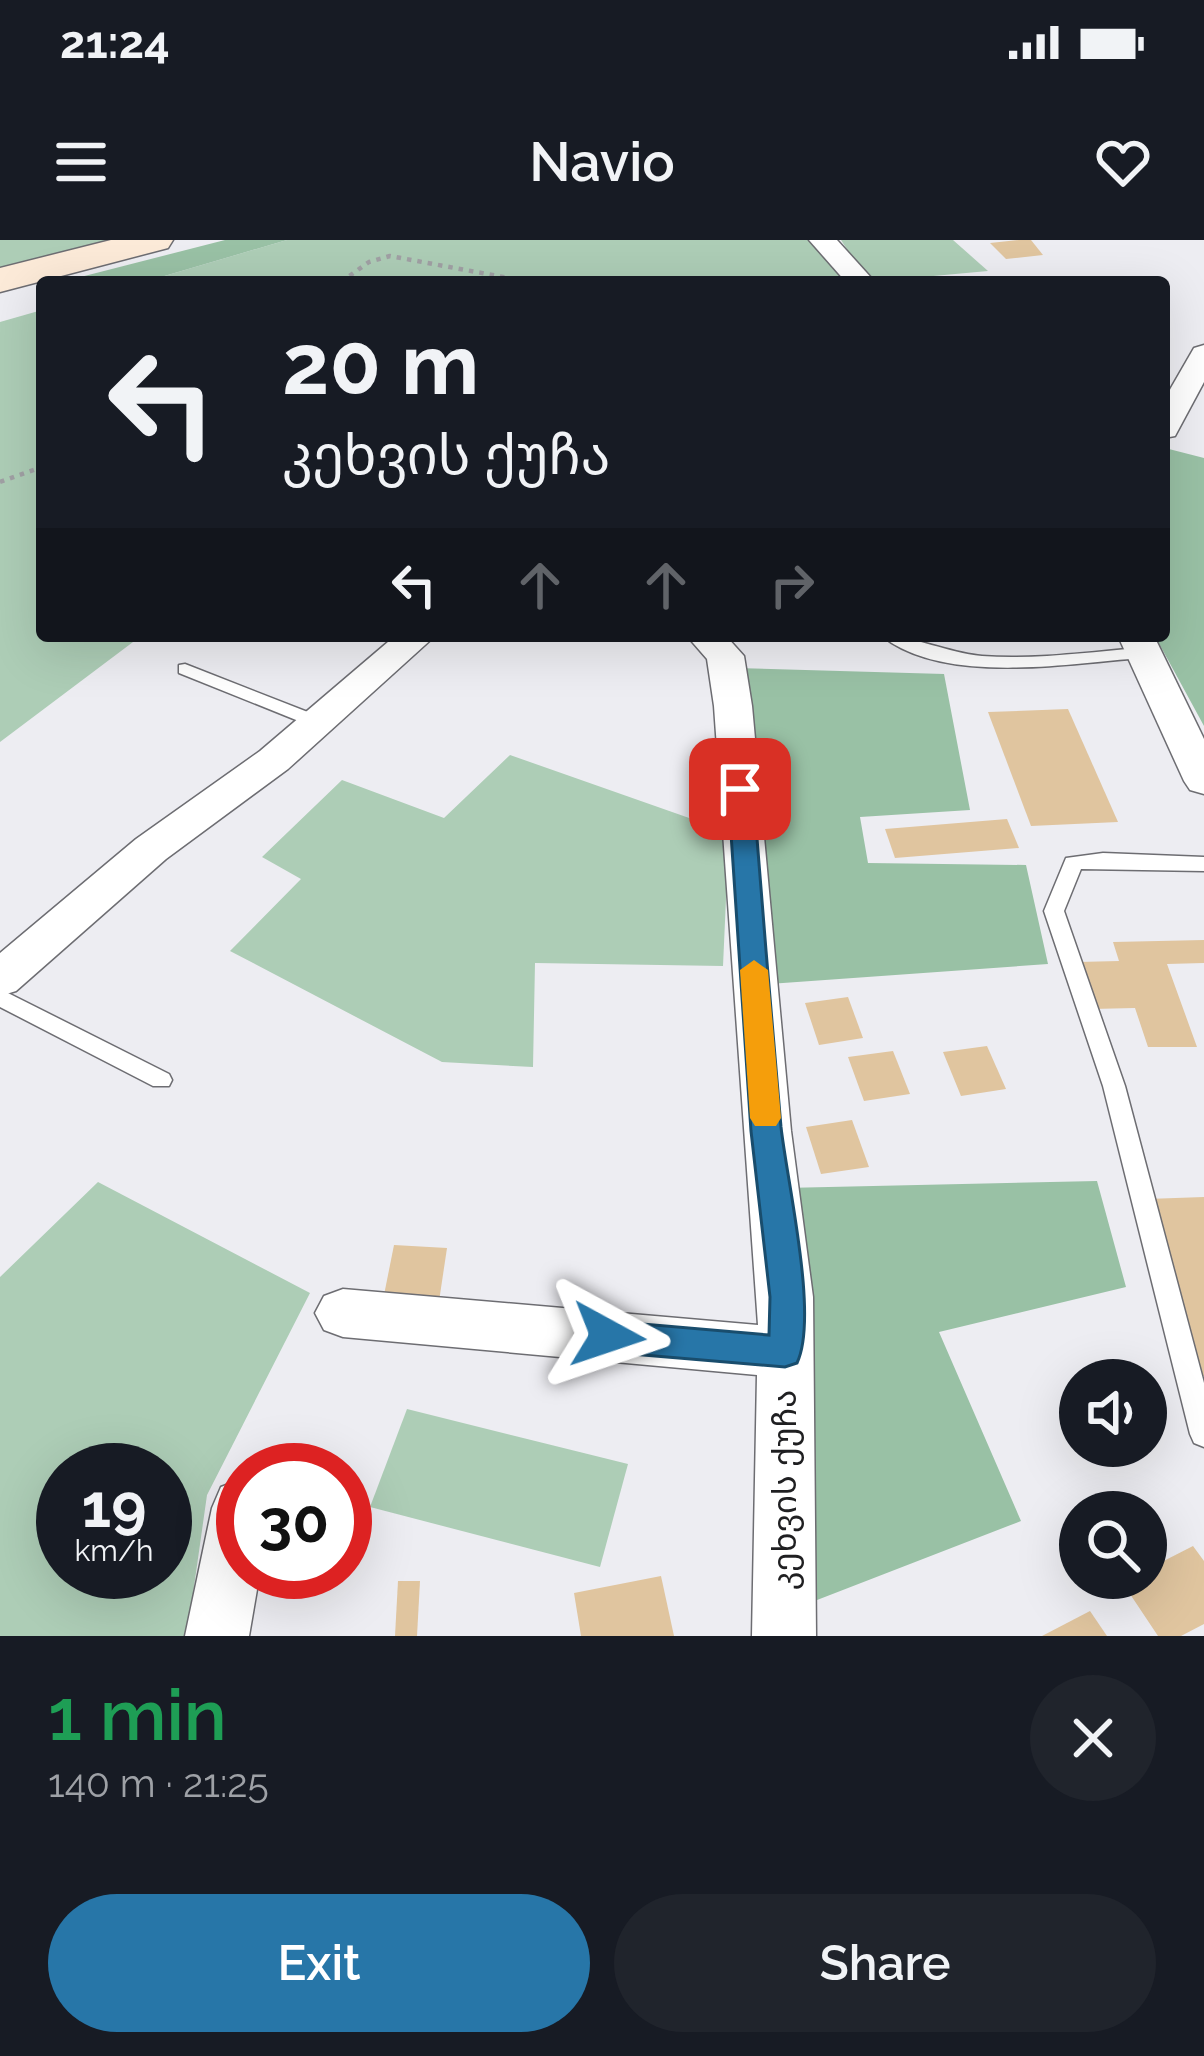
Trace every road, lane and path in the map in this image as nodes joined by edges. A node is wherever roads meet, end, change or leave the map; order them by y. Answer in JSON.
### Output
{"nodes":[{"id":1,"x":155,"y":240,"type":"edge"},
{"id":2,"x":822,"y":240,"type":"edge"},
{"id":3,"x":349,"y":276,"type":"edge"},
{"id":4,"x":498,"y":276,"type":"edge"},
{"id":5,"x":855,"y":276,"type":"edge"},
{"id":6,"x":0,"y":280,"type":"edge"},
{"id":7,"x":1204,"y":354,"type":"edge"},
{"id":8,"x":1170,"y":414,"type":"edge"},
{"id":9,"x":1170,"y":421,"type":"edge"},
{"id":10,"x":1204,"y":442,"type":"edge"},
{"id":11,"x":36,"y":468,"type":"edge"},
{"id":12,"x":0,"y":482,"type":"edge"},
{"id":13,"x":410,"y":642,"type":"edge"},
{"id":14,"x":711,"y":642,"type":"edge"},
{"id":15,"x":905,"y":642,"type":"edge"},
{"id":16,"x":1138,"y":645,"type":"edge"},
{"id":17,"x":185,"y":669,"type":"dead end"},
{"id":18,"x":317,"y":722,"type":"junction"},
{"id":19,"x":1204,"y":781,"type":"edge"},
{"id":20,"x":1204,"y":864,"type":"edge"},
{"id":21,"x":0,"y":979,"type":"edge"},
{"id":22,"x":0,"y":998,"type":"edge"},
{"id":23,"x":161,"y":1080,"type":"dead end"},
{"id":24,"x":343,"y":1313,"type":"dead end"},
{"id":25,"x":785,"y":1352,"type":"junction"},
{"id":26,"x":1204,"y":1434,"type":"edge"},
{"id":27,"x":225,"y":1599,"type":"edge"},
{"id":28,"x":218,"y":1636,"type":"edge"},
{"id":29,"x":784,"y":1636,"type":"edge"}],
"edges":[{"from":1,"to":6,"type":"main road"},
{"from":2,"to":5,"type":"street"},
{"from":3,"to":4,"type":"path"},
{"from":7,"to":8,"type":"street"},
{"from":9,"to":10,"type":"street"},
{"from":11,"to":12,"type":"path"},
{"from":13,"to":18,"type":"street"},
{"from":14,"to":25,"type":"street","name":"კეხვის ქუჩა"},
{"from":15,"to":16,"type":"lane"},
{"from":16,"to":19,"type":"street"},
{"from":17,"to":18,"type":"lane"},
{"from":18,"to":21,"type":"street"},
{"from":20,"to":26,"type":"lane"},
{"from":22,"to":23,"type":"lane"},
{"from":24,"to":25,"type":"street"},
{"from":25,"to":29,"type":"street","name":"კეხვის ქუჩა"},
{"from":27,"to":28,"type":"street"}]}
